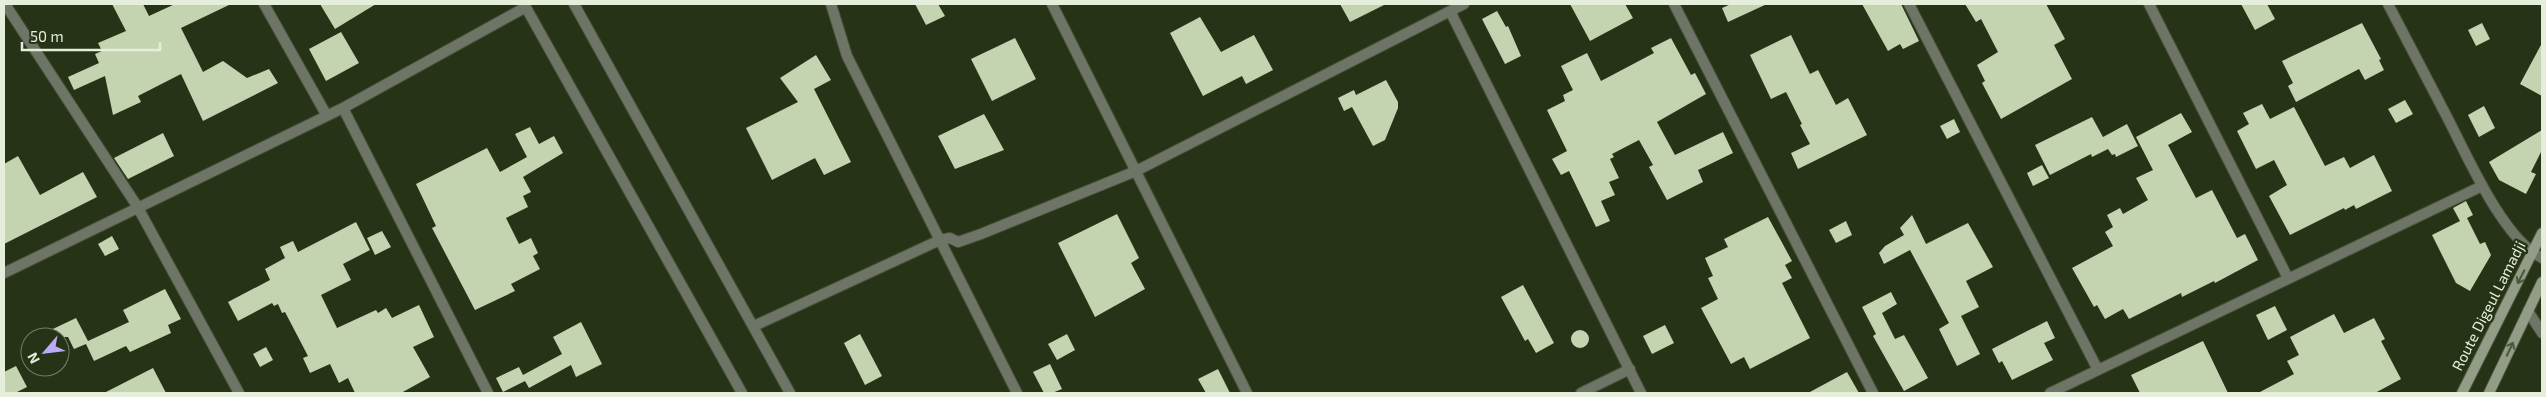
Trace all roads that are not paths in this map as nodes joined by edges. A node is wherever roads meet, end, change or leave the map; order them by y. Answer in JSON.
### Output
{"nodes":[{"id":1,"x":5,"y":4,"type":"edge"},
{"id":2,"x":264,"y":4,"type":"edge"},
{"id":3,"x":574,"y":4,"type":"edge"},
{"id":4,"x":831,"y":4,"type":"edge"},
{"id":5,"x":1052,"y":4,"type":"edge"},
{"id":6,"x":1464,"y":4,"type":"edge"},
{"id":7,"x":1674,"y":4,"type":"edge"},
{"id":8,"x":1909,"y":4,"type":"edge"},
{"id":9,"x":2149,"y":4,"type":"edge"},
{"id":10,"x":2388,"y":4,"type":"edge"},
{"id":11,"x":525,"y":5,"type":"edge"},
{"id":12,"x":1450,"y":11,"type":"junction"},
{"id":13,"x":343,"y":108,"type":"junction"},
{"id":14,"x":327,"y":116,"type":"junction"},
{"id":15,"x":1136,"y":171,"type":"junction"},
{"id":16,"x":2482,"y":186,"type":"junction"},
{"id":17,"x":137,"y":206,"type":"junction"},
{"id":18,"x":2542,"y":233,"type":"edge"},
{"id":19,"x":940,"y":240,"type":"junction"},
{"id":20,"x":2532,"y":253,"type":"junction"},
{"id":21,"x":2542,"y":258,"type":"edge"},
{"id":22,"x":4,"y":273,"type":"edge"},
{"id":23,"x":2288,"y":278,"type":"junction"},
{"id":24,"x":2542,"y":282,"type":"edge"},
{"id":25,"x":2528,"y":311,"type":"junction"},
{"id":26,"x":754,"y":326,"type":"junction"},
{"id":27,"x":2542,"y":333,"type":"edge"},
{"id":28,"x":1630,"y":369,"type":"junction"},
{"id":29,"x":2098,"y":370,"type":"junction"},
{"id":30,"x":235,"y":392,"type":"edge"},
{"id":31,"x":488,"y":393,"type":"edge"},
{"id":32,"x":742,"y":393,"type":"edge"},
{"id":33,"x":790,"y":393,"type":"edge"},
{"id":34,"x":1017,"y":393,"type":"edge"},
{"id":35,"x":1247,"y":393,"type":"edge"},
{"id":36,"x":1581,"y":393,"type":"edge"},
{"id":37,"x":1641,"y":393,"type":"edge"},
{"id":38,"x":1872,"y":393,"type":"edge"},
{"id":39,"x":2050,"y":393,"type":"edge"},
{"id":40,"x":2462,"y":393,"type":"edge"},
{"id":41,"x":2489,"y":393,"type":"edge"}],
"edges":[{"from":1,"to":17,"type":"street"},
{"from":2,"to":14,"type":"street"},
{"from":3,"to":26,"type":"street"},
{"from":4,"to":19,"type":"street"},
{"from":5,"to":15,"type":"street"},
{"from":6,"to":12,"type":"street"},
{"from":7,"to":38,"type":"street"},
{"from":8,"to":29,"type":"street"},
{"from":9,"to":23,"type":"street"},
{"from":10,"to":16,"type":"street"},
{"from":11,"to":13,"type":"street"},
{"from":11,"to":32,"type":"street"},
{"from":12,"to":15,"type":"street"},
{"from":12,"to":28,"type":"street"},
{"from":13,"to":14,"type":"street"},
{"from":13,"to":31,"type":"street"},
{"from":14,"to":17,"type":"street"},
{"from":15,"to":19,"type":"street"},
{"from":15,"to":35,"type":"street"},
{"from":16,"to":20,"type":"street"},
{"from":16,"to":23,"type":"street"},
{"from":17,"to":22,"type":"street"},
{"from":17,"to":30,"type":"street"},
{"from":18,"to":20,"type":"main road","name":"Route Digeul Lamadji"},
{"from":19,"to":26,"type":"street"},
{"from":19,"to":34,"type":"street"},
{"from":20,"to":21,"type":"street"},
{"from":20,"to":40,"type":"main road","name":"Route Digeul Lamadji","one_way":true},
{"from":23,"to":29,"type":"street"},
{"from":24,"to":25,"type":"main road"},
{"from":25,"to":27,"type":"street"},
{"from":41,"to":25,"type":"main road","one_way":true},
{"from":26,"to":33,"type":"street"},
{"from":28,"to":36,"type":"street"},
{"from":28,"to":37,"type":"street"},
{"from":29,"to":39,"type":"street"}]}
